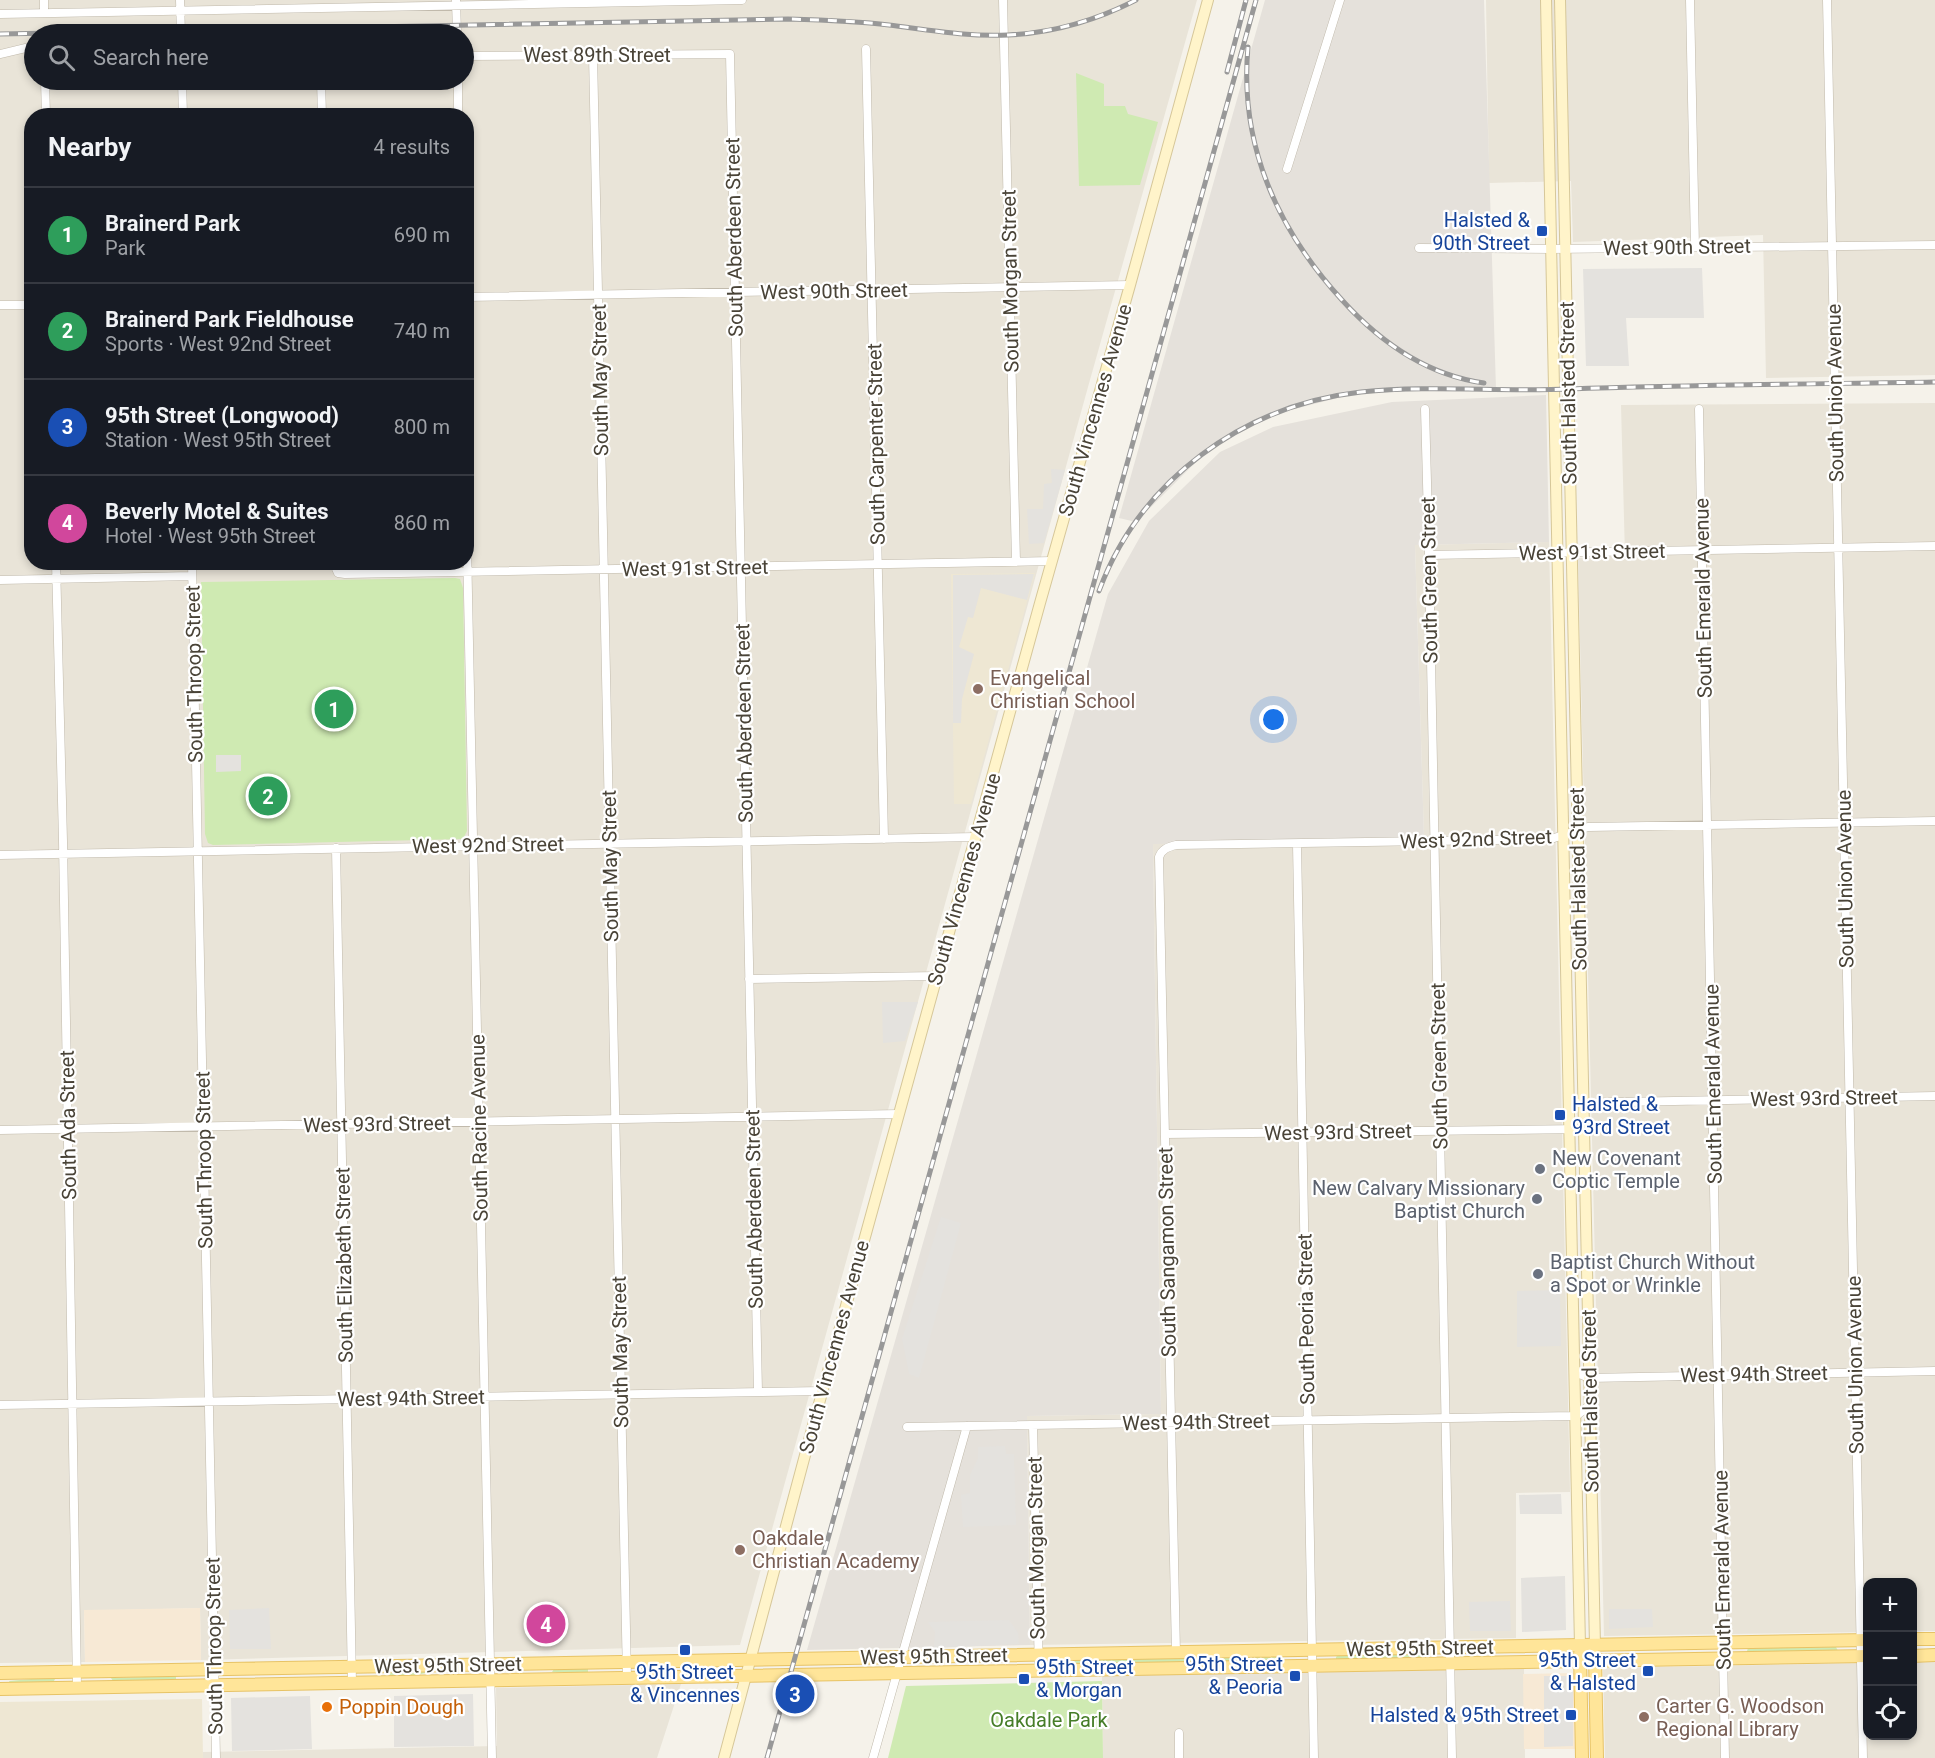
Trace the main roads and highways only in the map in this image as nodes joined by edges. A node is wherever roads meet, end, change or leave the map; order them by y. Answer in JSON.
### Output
{"nodes":[{"id":1,"x":1208,"y":0,"type":"edge"},
{"id":2,"x":1546,"y":0,"type":"edge"},
{"id":3,"x":1560,"y":0,"type":"edge"},
{"id":4,"x":1917,"y":1639,"type":"edge"},
{"id":5,"x":1935,"y":1639,"type":"edge"},
{"id":6,"x":1863,"y":1640,"type":"edge"},
{"id":7,"x":1580,"y":1646,"type":"junction"},
{"id":8,"x":1595,"y":1646,"type":"junction"},
{"id":9,"x":1935,"y":1655,"type":"edge"},
{"id":10,"x":1863,"y":1656,"type":"edge"},
{"id":11,"x":1917,"y":1656,"type":"edge"},
{"id":12,"x":749,"y":1659,"type":"junction"},
{"id":13,"x":1595,"y":1661,"type":"junction"},
{"id":14,"x":1581,"y":1662,"type":"junction"},
{"id":15,"x":0,"y":1673,"type":"edge"},
{"id":16,"x":744,"y":1676,"type":"junction"},
{"id":17,"x":0,"y":1689,"type":"edge"},
{"id":18,"x":724,"y":1758,"type":"edge"},
{"id":19,"x":1582,"y":1758,"type":"edge"},
{"id":20,"x":1597,"y":1758,"type":"edge"}],
"edges":[{"from":1,"to":12,"type":"main road","name":"South Vincennes Avenue"},
{"from":2,"to":7,"type":"main road","name":"South Halsted Street"},
{"from":3,"to":8,"type":"main road","name":"South Halsted Street"},
{"from":4,"to":5,"type":"main road"},
{"from":6,"to":8,"type":"main road","name":"West 95th Street"},
{"from":7,"to":8,"type":"main road","name":"West 95th Street"},
{"from":7,"to":12,"type":"main road","name":"West 95th Street"},
{"from":7,"to":14,"type":"main road","name":"South Halsted Street"},
{"from":8,"to":13,"type":"main road","name":"South Halsted Street"},
{"from":9,"to":11,"type":"main road"},
{"from":10,"to":13,"type":"main road","name":"West 95th Street"},
{"from":12,"to":15,"type":"main road","name":"West 95th Street"},
{"from":12,"to":16,"type":"main road","name":"South Vincennes Avenue"},
{"from":13,"to":14,"type":"main road","name":"West 95th Street"},
{"from":13,"to":20,"type":"main road","name":"South Halsted Street"},
{"from":14,"to":16,"type":"main road","name":"West 95th Street"},
{"from":14,"to":19,"type":"main road","name":"South Halsted Street"},
{"from":16,"to":17,"type":"main road","name":"West 95th Street"},
{"from":16,"to":18,"type":"main road","name":"South Vincennes Avenue"}]}
